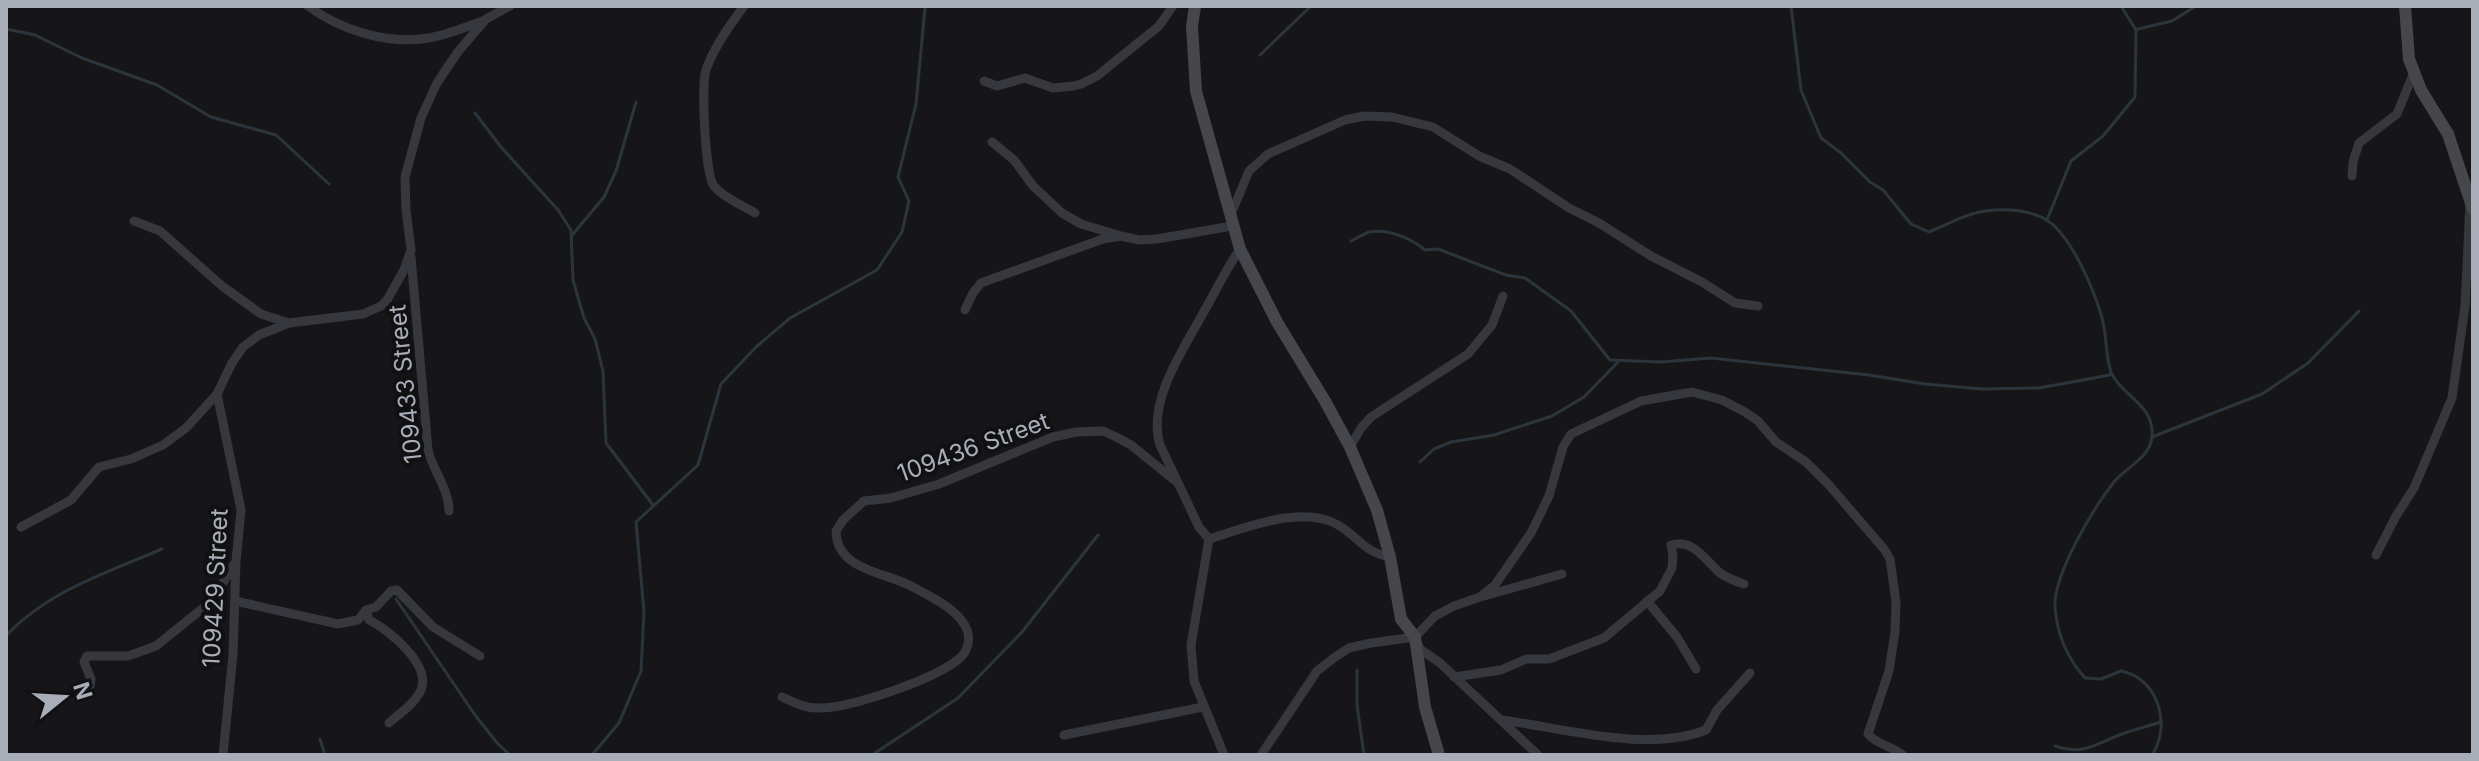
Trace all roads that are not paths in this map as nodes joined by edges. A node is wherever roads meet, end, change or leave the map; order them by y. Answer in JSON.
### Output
{"nodes":[{"id":1,"x":308,"y":6,"type":"edge"},
{"id":2,"x":510,"y":6,"type":"edge"},
{"id":3,"x":744,"y":6,"type":"edge"},
{"id":4,"x":1173,"y":6,"type":"edge"},
{"id":5,"x":1195,"y":6,"type":"edge"},
{"id":6,"x":2405,"y":6,"type":"edge"},
{"id":7,"x":486,"y":19,"type":"junction"},
{"id":8,"x":2414,"y":72,"type":"junction"},
{"id":9,"x":984,"y":81,"type":"dead end"},
{"id":10,"x":992,"y":142,"type":"dead end"},
{"id":11,"x":2352,"y":176,"type":"dead end"},
{"id":12,"x":2472,"y":206,"type":"edge"},
{"id":13,"x":755,"y":213,"type":"dead end"},
{"id":14,"x":134,"y":221,"type":"dead end"},
{"id":15,"x":1231,"y":222,"type":"junction"},
{"id":16,"x":1121,"y":236,"type":"junction"},
{"id":17,"x":1240,"y":249,"type":"junction"},
{"id":18,"x":411,"y":250,"type":"junction"},
{"id":19,"x":1503,"y":296,"type":"dead end"},
{"id":20,"x":1758,"y":306,"type":"dead end"},
{"id":21,"x":965,"y":310,"type":"dead end"},
{"id":22,"x":289,"y":323,"type":"junction"},
{"id":23,"x":217,"y":394,"type":"junction"},
{"id":24,"x":1350,"y":447,"type":"junction"},
{"id":25,"x":1178,"y":483,"type":"junction"},
{"id":26,"x":449,"y":511,"type":"dead end"},
{"id":27,"x":21,"y":527,"type":"dead end"},
{"id":28,"x":1209,"y":539,"type":"junction"},
{"id":29,"x":2376,"y":555,"type":"dead end"},
{"id":30,"x":1390,"y":557,"type":"junction"},
{"id":31,"x":236,"y":561,"type":"junction"},
{"id":32,"x":1562,"y":574,"type":"dead end"},
{"id":33,"x":1744,"y":584,"type":"dead end"},
{"id":34,"x":1480,"y":597,"type":"junction"},
{"id":35,"x":235,"y":601,"type":"junction"},
{"id":36,"x":1647,"y":601,"type":"junction"},
{"id":37,"x":366,"y":610,"type":"junction"},
{"id":38,"x":1415,"y":637,"type":"junction"},
{"id":39,"x":480,"y":656,"type":"dead end"},
{"id":40,"x":1696,"y":669,"type":"dead end"},
{"id":41,"x":1750,"y":673,"type":"dead end"},
{"id":42,"x":1454,"y":677,"type":"junction"},
{"id":43,"x":90,"y":686,"type":"dead end"},
{"id":44,"x":782,"y":697,"type":"dead end"},
{"id":45,"x":1203,"y":707,"type":"junction"},
{"id":46,"x":1502,"y":720,"type":"junction"},
{"id":47,"x":389,"y":723,"type":"dead end"},
{"id":48,"x":1064,"y":735,"type":"dead end"},
{"id":49,"x":223,"y":755,"type":"edge"},
{"id":50,"x":1224,"y":755,"type":"edge"},
{"id":51,"x":1261,"y":755,"type":"edge"},
{"id":52,"x":1439,"y":755,"type":"edge"},
{"id":53,"x":1538,"y":755,"type":"edge"},
{"id":54,"x":1903,"y":755,"type":"edge"}],
"edges":[{"from":1,"to":7,"type":"street"},
{"from":2,"to":7,"type":"street"},
{"from":3,"to":13,"type":"street"},
{"from":4,"to":9,"type":"street"},
{"from":5,"to":15,"type":"street"},
{"from":6,"to":8,"type":"street"},
{"from":7,"to":18,"type":"street"},
{"from":8,"to":11,"type":"street"},
{"from":8,"to":12,"type":"street"},
{"from":10,"to":16,"type":"street"},
{"from":12,"to":29,"type":"street"},
{"from":14,"to":22,"type":"street"},
{"from":15,"to":16,"type":"street"},
{"from":15,"to":17,"type":"street"},
{"from":15,"to":20,"type":"street"},
{"from":16,"to":21,"type":"street"},
{"from":17,"to":24,"type":"street"},
{"from":17,"to":25,"type":"street"},
{"from":18,"to":22,"type":"street"},
{"from":18,"to":26,"type":"street","name":"109433 Street"},
{"from":19,"to":24,"type":"street"},
{"from":22,"to":23,"type":"street"},
{"from":23,"to":27,"type":"street"},
{"from":23,"to":31,"type":"street","name":"109429 Street"},
{"from":24,"to":30,"type":"street"},
{"from":25,"to":28,"type":"street"},
{"from":25,"to":44,"type":"street","name":"109436 Street"},
{"from":28,"to":30,"type":"street"},
{"from":28,"to":45,"type":"street"},
{"from":30,"to":38,"type":"street"},
{"from":31,"to":35,"type":"street","name":"109429 Street"},
{"from":31,"to":43,"type":"street"},
{"from":32,"to":34,"type":"street"},
{"from":33,"to":36,"type":"street"},
{"from":34,"to":38,"type":"street"},
{"from":34,"to":54,"type":"street"},
{"from":35,"to":37,"type":"street"},
{"from":35,"to":49,"type":"street","name":"109429 Street"},
{"from":36,"to":40,"type":"street"},
{"from":36,"to":42,"type":"street"},
{"from":37,"to":39,"type":"street"},
{"from":37,"to":47,"type":"street"},
{"from":38,"to":42,"type":"street"},
{"from":38,"to":51,"type":"street"},
{"from":38,"to":52,"type":"street"},
{"from":41,"to":46,"type":"street"},
{"from":42,"to":46,"type":"street"},
{"from":45,"to":48,"type":"street"},
{"from":45,"to":50,"type":"street"},
{"from":46,"to":53,"type":"street"}]}
